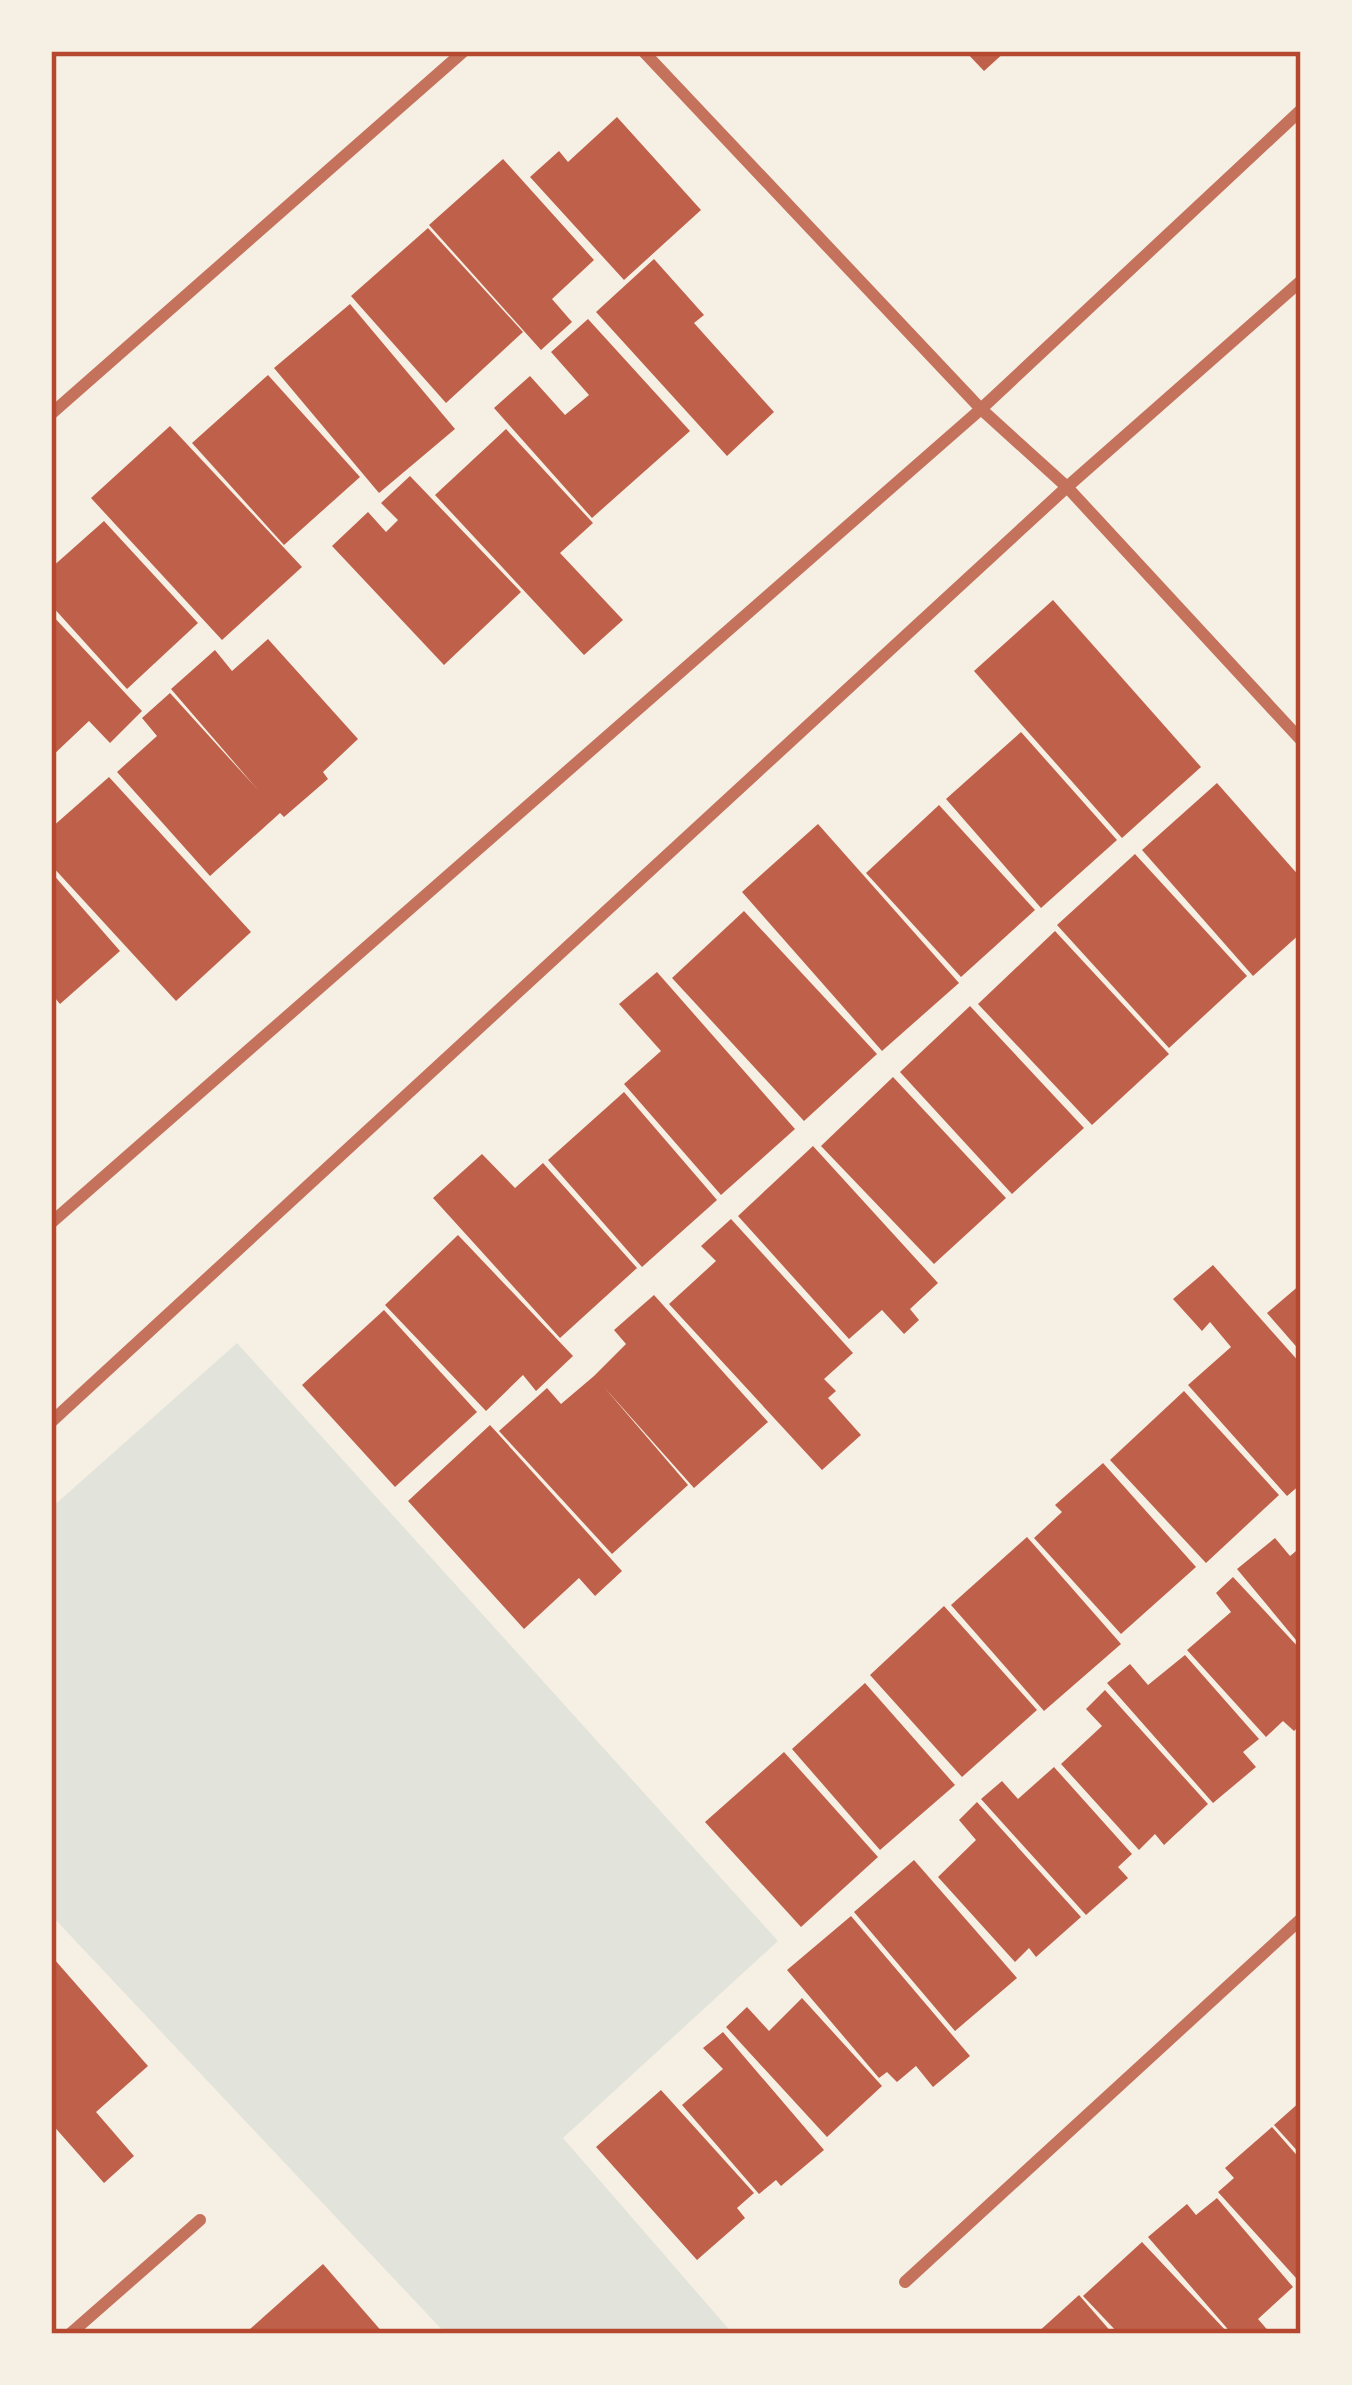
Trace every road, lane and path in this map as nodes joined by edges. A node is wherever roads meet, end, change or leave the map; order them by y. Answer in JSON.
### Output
{"nodes":[{"id":1,"x":464,"y":51,"type":"edge"},
{"id":2,"x":643,"y":51,"type":"edge"},
{"id":3,"x":1301,"y":110,"type":"edge"},
{"id":4,"x":1301,"y":281,"type":"edge"},
{"id":5,"x":981,"y":409,"type":"junction"},
{"id":6,"x":51,"y":414,"type":"edge"},
{"id":7,"x":1067,"y":488,"type":"junction"},
{"id":8,"x":1301,"y":740,"type":"edge"},
{"id":9,"x":51,"y":1223,"type":"edge"},
{"id":10,"x":51,"y":1422,"type":"edge"},
{"id":11,"x":1301,"y":1919,"type":"edge"},
{"id":12,"x":200,"y":2221,"type":"dead end"},
{"id":13,"x":905,"y":2282,"type":"dead end"},
{"id":14,"x":70,"y":2334,"type":"edge"}],
"edges":[{"from":1,"to":6,"type":"street"},
{"from":2,"to":5,"type":"street"},
{"from":3,"to":5,"type":"street"},
{"from":4,"to":7,"type":"street"},
{"from":5,"to":7,"type":"street"},
{"from":5,"to":9,"type":"street"},
{"from":7,"to":8,"type":"street"},
{"from":7,"to":10,"type":"street"},
{"from":11,"to":13,"type":"street"},
{"from":12,"to":14,"type":"street"}]}
